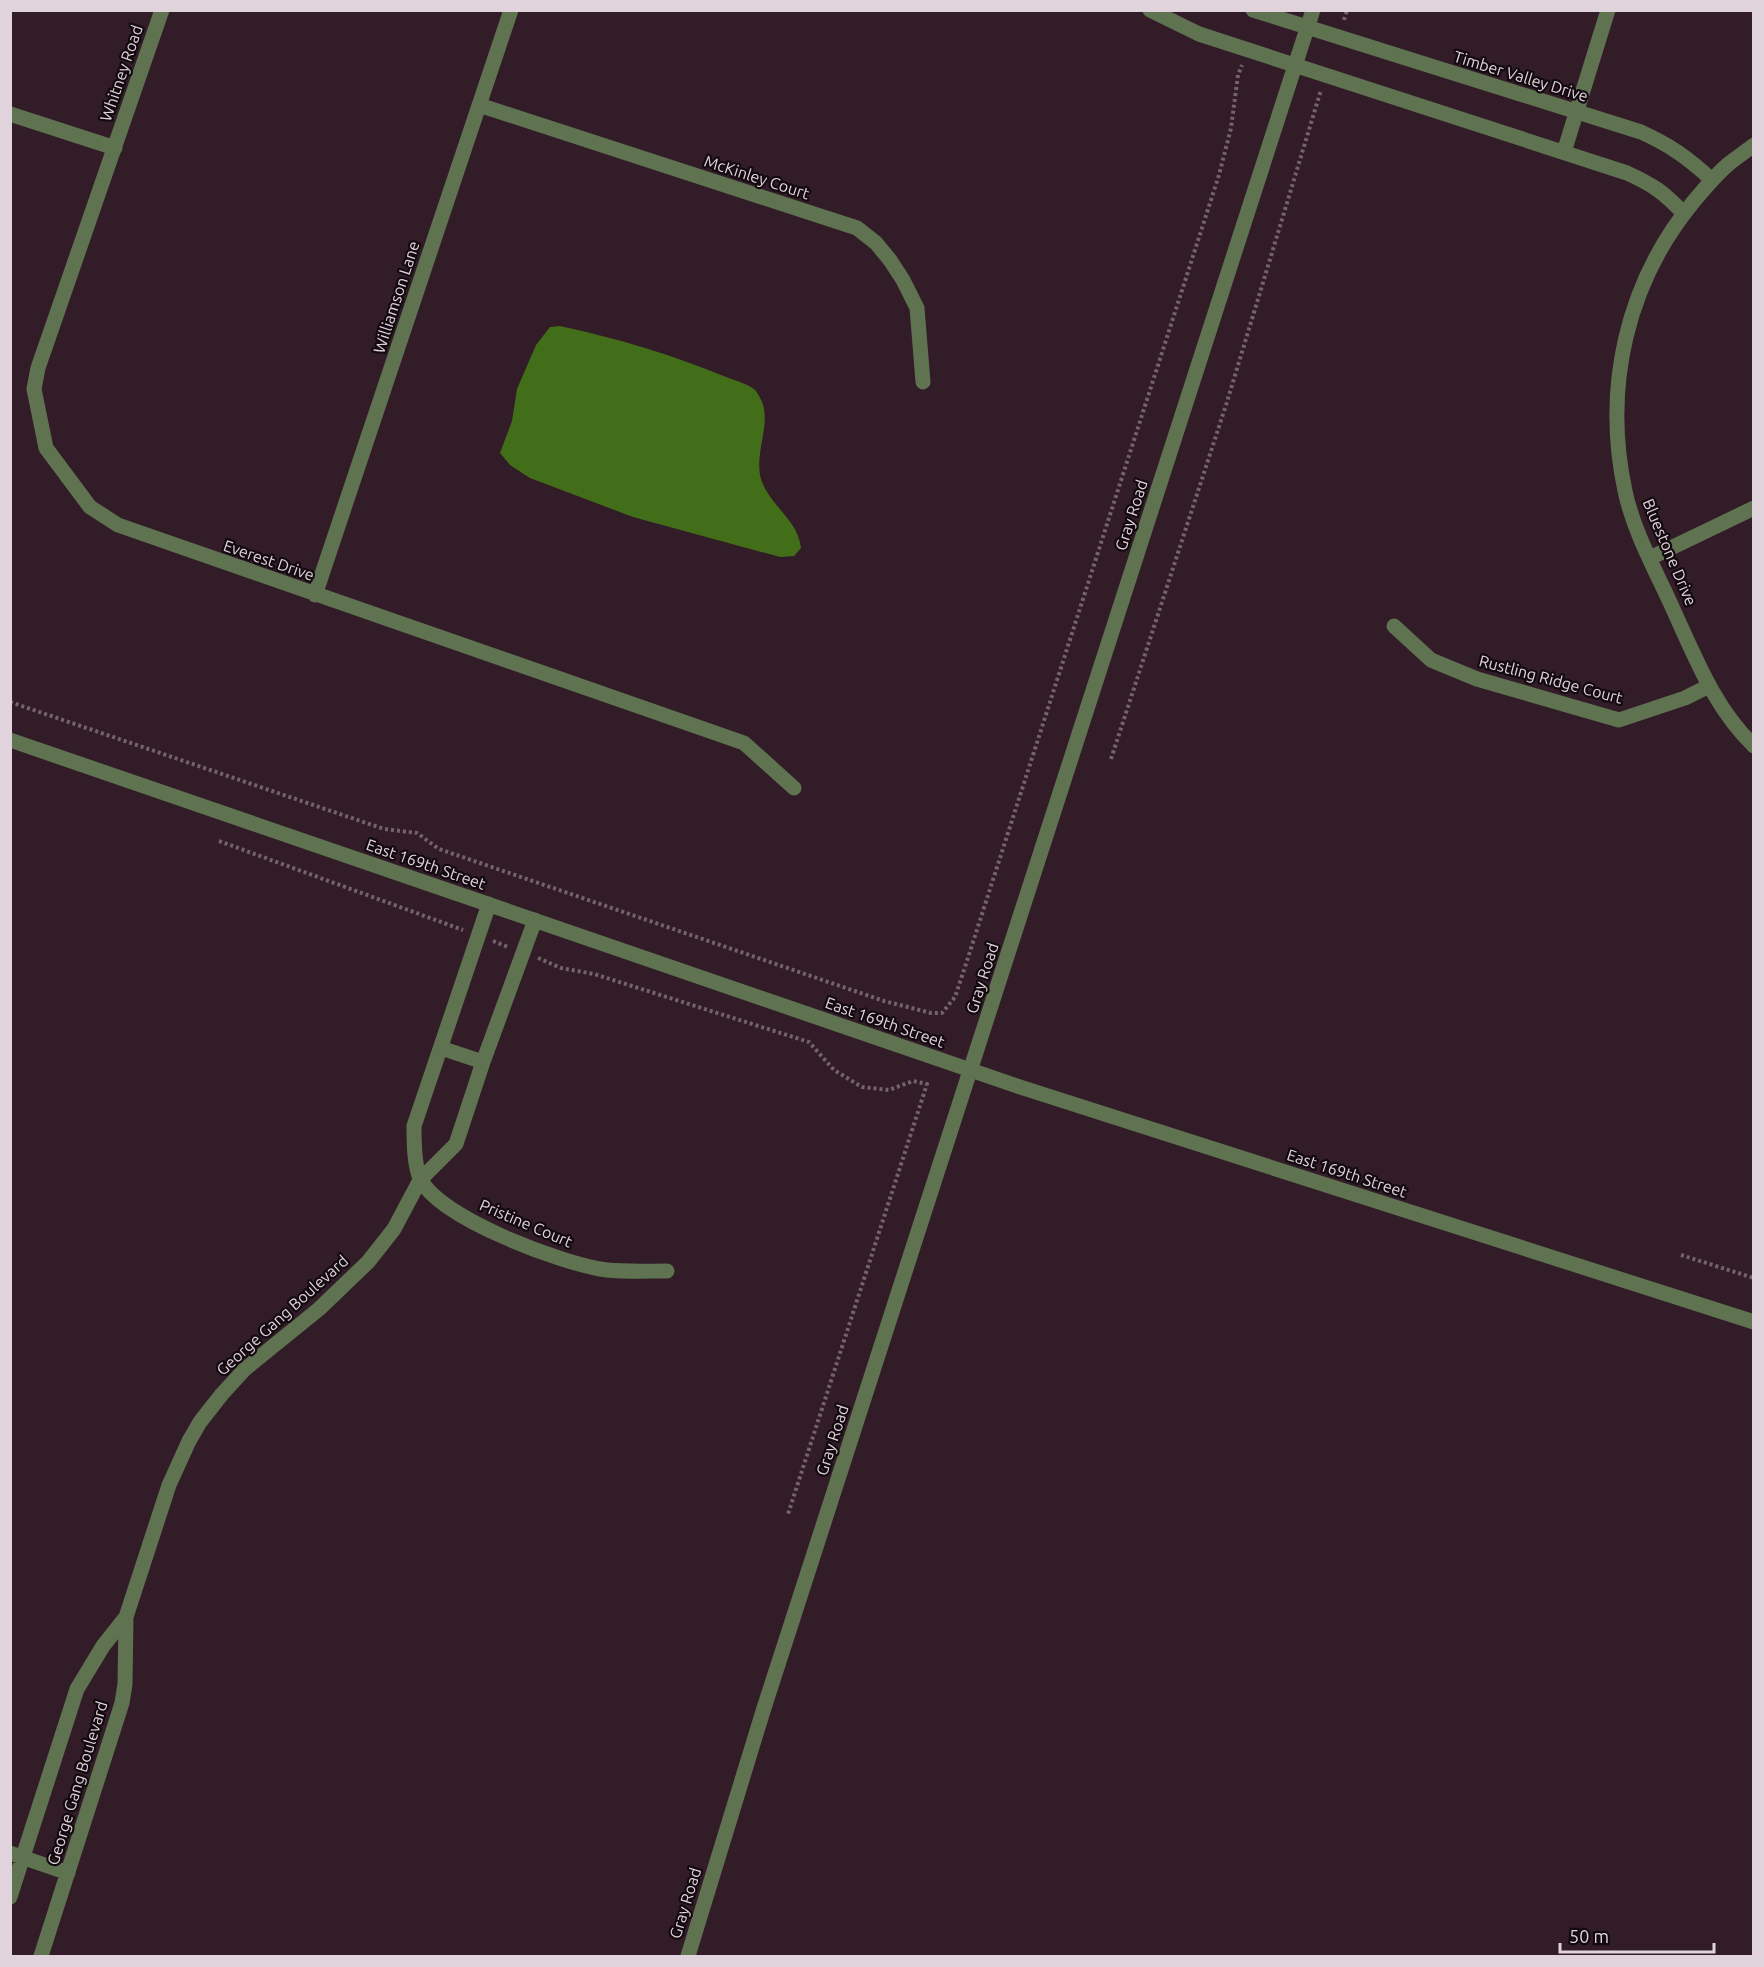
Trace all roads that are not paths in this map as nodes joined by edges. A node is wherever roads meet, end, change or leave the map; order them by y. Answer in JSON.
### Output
{"nodes":[{"id":1,"x":162,"y":10,"type":"edge"},
{"id":2,"x":511,"y":10,"type":"edge"},
{"id":3,"x":1150,"y":10,"type":"edge"},
{"id":4,"x":1253,"y":10,"type":"edge"},
{"id":5,"x":1313,"y":10,"type":"edge"},
{"id":6,"x":1608,"y":10,"type":"edge"},
{"id":7,"x":1307,"y":28,"type":"junction"},
{"id":8,"x":1293,"y":66,"type":"junction"},
{"id":9,"x":479,"y":105,"type":"junction"},
{"id":10,"x":1577,"y":112,"type":"junction"},
{"id":11,"x":10,"y":114,"type":"edge"},
{"id":12,"x":1754,"y":146,"type":"edge"},
{"id":13,"x":115,"y":148,"type":"junction"},
{"id":14,"x":1564,"y":152,"type":"junction"},
{"id":15,"x":1712,"y":180,"type":"junction"},
{"id":16,"x":1684,"y":214,"type":"junction"},
{"id":17,"x":923,"y":382,"type":"dead end"},
{"id":18,"x":1754,"y":508,"type":"edge"},
{"id":19,"x":1650,"y":558,"type":"junction"},
{"id":20,"x":315,"y":595,"type":"junction"},
{"id":21,"x":1394,"y":626,"type":"dead end"},
{"id":22,"x":1709,"y":686,"type":"junction"},
{"id":23,"x":10,"y":740,"type":"edge"},
{"id":24,"x":1754,"y":746,"type":"edge"},
{"id":25,"x":794,"y":788,"type":"dead end"},
{"id":26,"x":489,"y":904,"type":"junction"},
{"id":27,"x":535,"y":920,"type":"junction"},
{"id":28,"x":441,"y":1048,"type":"junction"},
{"id":29,"x":483,"y":1062,"type":"junction"},
{"id":30,"x":971,"y":1071,"type":"junction"},
{"id":31,"x":420,"y":1180,"type":"junction"},
{"id":32,"x":667,"y":1271,"type":"dead end"},
{"id":33,"x":1754,"y":1322,"type":"edge"},
{"id":34,"x":126,"y":1617,"type":"junction"},
{"id":35,"x":16,"y":1855,"type":"edge"},
{"id":36,"x":68,"y":1873,"type":"junction"},
{"id":37,"x":10,"y":1897,"type":"edge"},
{"id":38,"x":41,"y":1956,"type":"edge"},
{"id":39,"x":688,"y":1956,"type":"edge"}],
"edges":[{"from":1,"to":13,"type":"street","name":"Whitney Road"},
{"from":2,"to":9,"type":"street","name":"Williamson Lane"},
{"from":3,"to":8,"type":"street"},
{"from":4,"to":7,"type":"street"},
{"from":5,"to":7,"type":"street","name":"Gray Road"},
{"from":6,"to":10,"type":"street"},
{"from":7,"to":8,"type":"street","name":"Gray Road"},
{"from":7,"to":10,"type":"street","name":"Timber Valley Drive"},
{"from":8,"to":14,"type":"street"},
{"from":8,"to":30,"type":"street","name":"Gray Road"},
{"from":9,"to":17,"type":"street","name":"McKinley Court"},
{"from":9,"to":20,"type":"street","name":"Williamson Lane"},
{"from":10,"to":14,"type":"street"},
{"from":10,"to":15,"type":"street","name":"Timber Valley Drive"},
{"from":11,"to":13,"type":"street"},
{"from":12,"to":15,"type":"street","name":"Bluestone Drive"},
{"from":13,"to":20,"type":"street","name":"Everest Drive"},
{"from":14,"to":16,"type":"street"},
{"from":15,"to":16,"type":"street","name":"Bluestone Drive"},
{"from":16,"to":19,"type":"street","name":"Bluestone Drive"},
{"from":18,"to":19,"type":"street"},
{"from":19,"to":22,"type":"street","name":"Bluestone Drive"},
{"from":20,"to":25,"type":"street","name":"Everest Drive"},
{"from":21,"to":22,"type":"street","name":"Rustling Ridge Court"},
{"from":22,"to":24,"type":"street","name":"Bluestone Drive"},
{"from":23,"to":26,"type":"street","name":"East 169th Street"},
{"from":26,"to":27,"type":"street","name":"East 169th Street"},
{"from":26,"to":28,"type":"street"},
{"from":27,"to":29,"type":"street","name":"George Gang Boulevard"},
{"from":27,"to":30,"type":"street","name":"East 169th Street"},
{"from":28,"to":29,"type":"street"},
{"from":28,"to":31,"type":"street"},
{"from":29,"to":31,"type":"street","name":"George Gang Boulevard"},
{"from":30,"to":33,"type":"street","name":"East 169th Street"},
{"from":30,"to":39,"type":"street","name":"Gray Road"},
{"from":31,"to":32,"type":"street","name":"Pristine Court"},
{"from":31,"to":34,"type":"street","name":"George Gang Boulevard"},
{"from":34,"to":35,"type":"street","name":"George Gang Boulevard"},
{"from":34,"to":36,"type":"street","name":"George Gang Boulevard"},
{"from":35,"to":36,"type":"street"},
{"from":35,"to":37,"type":"street","name":"George Gang Boulevard"},
{"from":36,"to":38,"type":"street","name":"George Gang Boulevard"}]}
